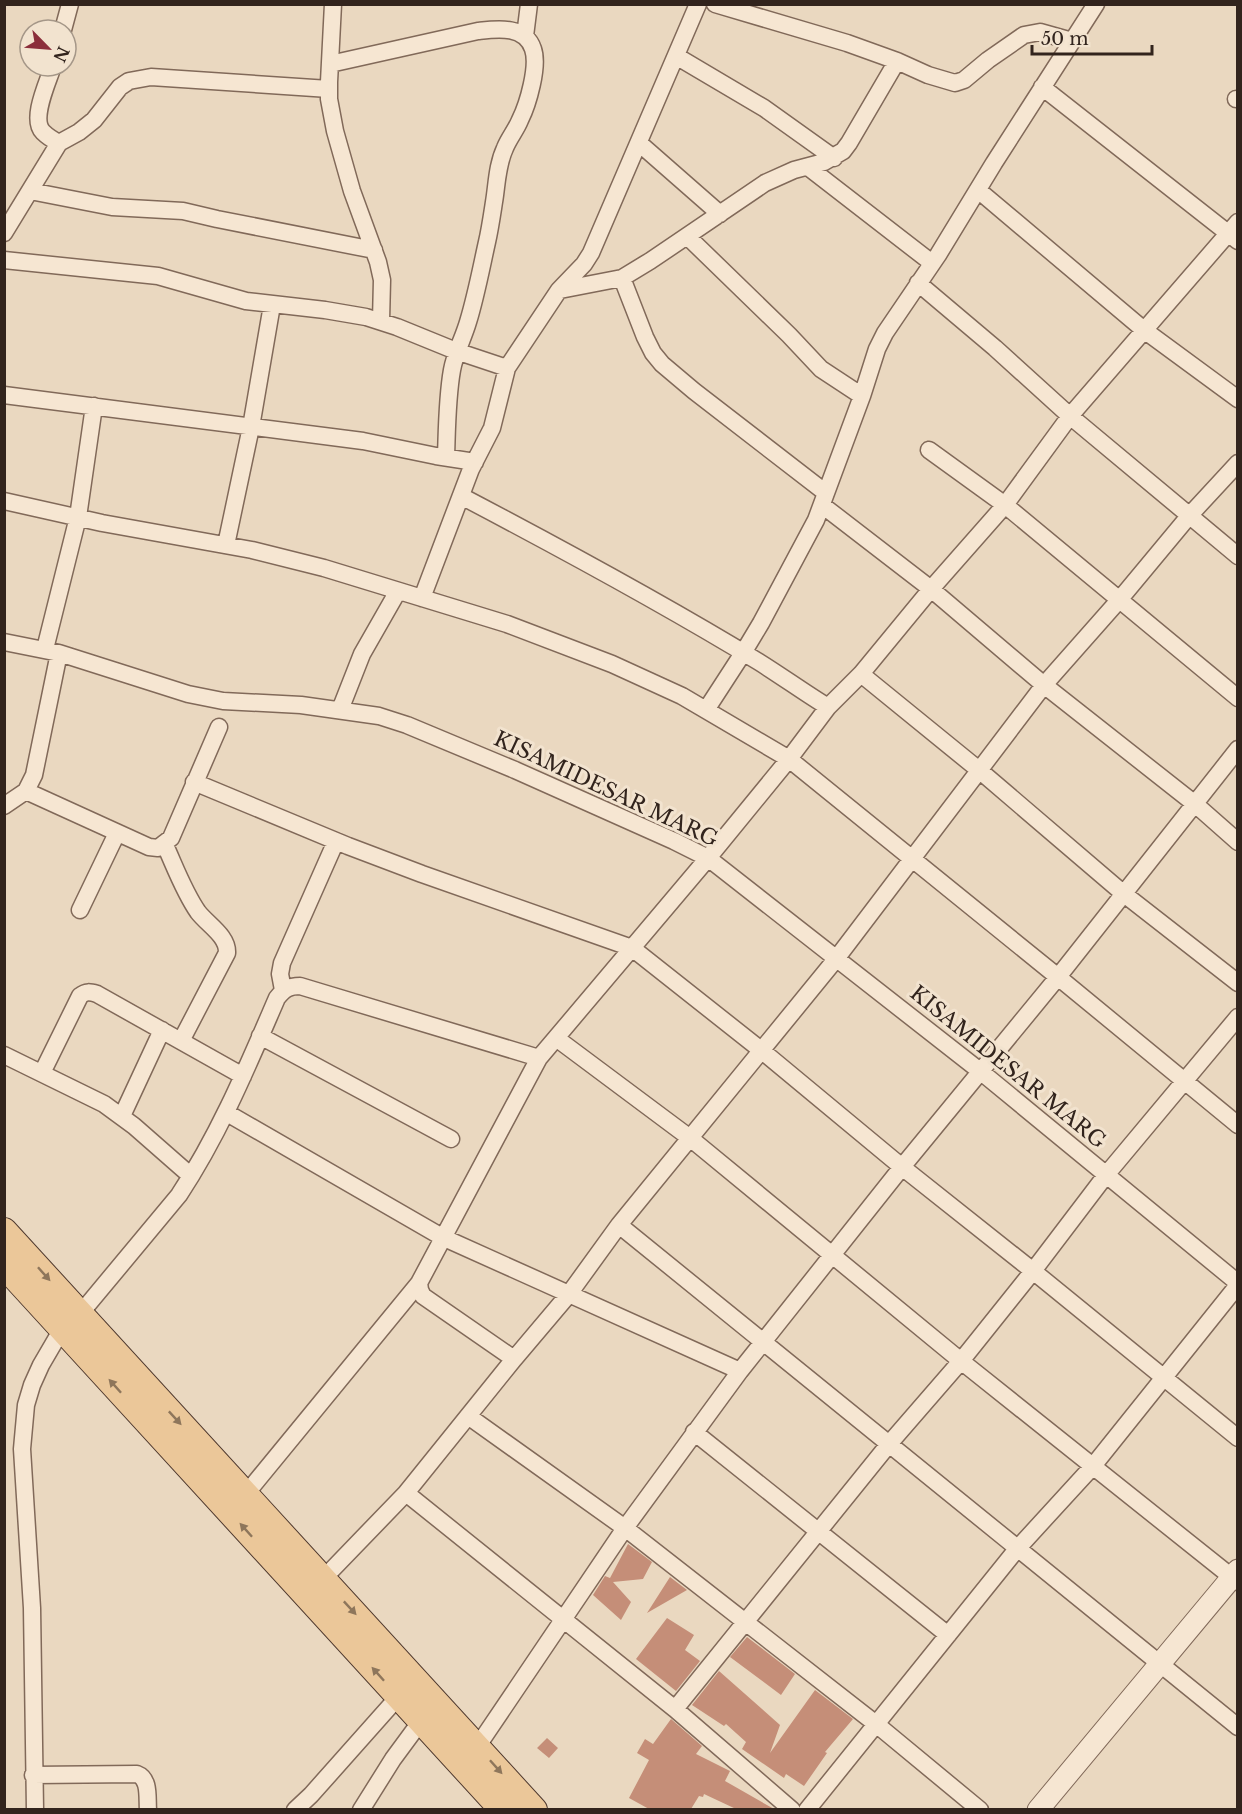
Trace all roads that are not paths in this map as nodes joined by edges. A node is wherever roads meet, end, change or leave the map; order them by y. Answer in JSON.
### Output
{"nodes":[{"id":1,"x":333,"y":4,"type":"edge"},
{"id":2,"x":529,"y":4,"type":"edge"},
{"id":3,"x":698,"y":4,"type":"edge"},
{"id":4,"x":715,"y":4,"type":"edge"},
{"id":5,"x":1096,"y":4,"type":"edge"},
{"id":6,"x":525,"y":36,"type":"junction"},
{"id":7,"x":1072,"y":41,"type":"junction"},
{"id":8,"x":676,"y":56,"type":"junction"},
{"id":9,"x":897,"y":61,"type":"junction"},
{"id":10,"x":330,"y":64,"type":"junction"},
{"id":11,"x":49,"y":78,"type":"edge"},
{"id":12,"x":1042,"y":87,"type":"junction"},
{"id":13,"x":329,"y":89,"type":"junction"},
{"id":14,"x":58,"y":143,"type":"junction"},
{"id":15,"x":639,"y":143,"type":"junction"},
{"id":16,"x":834,"y":158,"type":"junction"},
{"id":17,"x":808,"y":167,"type":"junction"},
{"id":18,"x":978,"y":190,"type":"junction"},
{"id":19,"x":30,"y":191,"type":"junction"},
{"id":20,"x":720,"y":214,"type":"junction"},
{"id":21,"x":1234,"y":232,"type":"edge"},
{"id":22,"x":4,"y":233,"type":"edge"},
{"id":23,"x":687,"y":236,"type":"junction"},
{"id":24,"x":374,"y":250,"type":"junction"},
{"id":25,"x":4,"y":260,"type":"edge"},
{"id":26,"x":932,"y":263,"type":"junction"},
{"id":27,"x":622,"y":278,"type":"junction"},
{"id":28,"x":918,"y":283,"type":"junction"},
{"id":29,"x":559,"y":290,"type":"junction"},
{"id":30,"x":272,"y":305,"type":"junction"},
{"id":31,"x":381,"y":321,"type":"junction"},
{"id":32,"x":1144,"y":330,"type":"junction"},
{"id":33,"x":456,"y":351,"type":"junction"},
{"id":34,"x":507,"y":368,"type":"junction"},
{"id":35,"x":4,"y":396,"type":"edge"},
{"id":36,"x":862,"y":396,"type":"junction"},
{"id":37,"x":1238,"y":399,"type":"edge"},
{"id":38,"x":94,"y":406,"type":"junction"},
{"id":39,"x":1070,"y":416,"type":"junction"},
{"id":40,"x":251,"y":427,"type":"junction"},
{"id":41,"x":929,"y":450,"type":"dead end"},
{"id":42,"x":446,"y":457,"type":"junction"},
{"id":43,"x":475,"y":462,"type":"junction"},
{"id":44,"x":1238,"y":463,"type":"edge"},
{"id":45,"x":461,"y":496,"type":"junction"},
{"id":46,"x":824,"y":499,"type":"junction"},
{"id":47,"x":4,"y":501,"type":"edge"},
{"id":48,"x":1005,"y":505,"type":"junction"},
{"id":49,"x":1189,"y":516,"type":"junction"},
{"id":50,"x":78,"y":517,"type":"junction"},
{"id":51,"x":226,"y":545,"type":"junction"},
{"id":52,"x":1238,"y":556,"type":"edge"},
{"id":53,"x":931,"y":589,"type":"junction"},
{"id":54,"x":398,"y":591,"type":"junction"},
{"id":55,"x":422,"y":598,"type":"junction"},
{"id":56,"x":1120,"y":599,"type":"junction"},
{"id":57,"x":4,"y":642,"type":"edge"},
{"id":58,"x":52,"y":651,"type":"junction"},
{"id":59,"x":743,"y":653,"type":"junction"},
{"id":60,"x":861,"y":674,"type":"junction"},
{"id":61,"x":1044,"y":685,"type":"junction"},
{"id":62,"x":1238,"y":698,"type":"edge"},
{"id":63,"x":828,"y":707,"type":"junction"},
{"id":64,"x":339,"y":710,"type":"junction"},
{"id":65,"x":706,"y":710,"type":"junction"},
{"id":66,"x":219,"y":727,"type":"dead end"},
{"id":67,"x":1238,"y":749,"type":"edge"},
{"id":68,"x":789,"y":759,"type":"junction"},
{"id":69,"x":979,"y":770,"type":"junction"},
{"id":70,"x":194,"y":782,"type":"junction"},
{"id":71,"x":26,"y":791,"type":"junction"},
{"id":72,"x":1195,"y":804,"type":"junction"},
{"id":73,"x":4,"y":806,"type":"edge"},
{"id":74,"x":117,"y":832,"type":"junction"},
{"id":75,"x":336,"y":841,"type":"junction"},
{"id":76,"x":1238,"y":842,"type":"edge"},
{"id":77,"x":165,"y":845,"type":"junction"},
{"id":78,"x":708,"y":858,"type":"junction"},
{"id":79,"x":912,"y":860,"type":"junction"},
{"id":80,"x":1124,"y":894,"type":"junction"},
{"id":81,"x":80,"y":910,"type":"dead end"},
{"id":82,"x":632,"y":948,"type":"junction"},
{"id":83,"x":836,"y":959,"type":"junction"},
{"id":84,"x":1058,"y":977,"type":"junction"},
{"id":85,"x":1238,"y":983,"type":"edge"},
{"id":86,"x":283,"y":990,"type":"junction"},
{"id":87,"x":1238,"y":1017,"type":"edge"},
{"id":88,"x":162,"y":1030,"type":"junction"},
{"id":89,"x":260,"y":1036,"type":"junction"},
{"id":90,"x":556,"y":1038,"type":"junction"},
{"id":91,"x":182,"y":1041,"type":"junction"},
{"id":92,"x":760,"y":1050,"type":"junction"},
{"id":93,"x":4,"y":1055,"type":"edge"},
{"id":94,"x":538,"y":1058,"type":"junction"},
{"id":95,"x":980,"y":1071,"type":"junction"},
{"id":96,"x":42,"y":1073,"type":"junction"},
{"id":97,"x":243,"y":1076,"type":"junction"},
{"id":98,"x":1184,"y":1082,"type":"junction"},
{"id":99,"x":227,"y":1113,"type":"junction"},
{"id":100,"x":122,"y":1116,"type":"junction"},
{"id":101,"x":1238,"y":1125,"type":"edge"},
{"id":102,"x":690,"y":1138,"type":"junction"},
{"id":103,"x":451,"y":1139,"type":"dead end"},
{"id":104,"x":902,"y":1167,"type":"junction"},
{"id":105,"x":1106,"y":1175,"type":"junction"},
{"id":106,"x":191,"y":1176,"type":"junction"},
{"id":107,"x":619,"y":1225,"type":"junction"},
{"id":108,"x":4,"y":1231,"type":"edge"},
{"id":109,"x":442,"y":1237,"type":"junction"},
{"id":110,"x":832,"y":1256,"type":"junction"},
{"id":111,"x":4,"y":1265,"type":"edge"},
{"id":112,"x":1033,"y":1271,"type":"junction"},
{"id":113,"x":419,"y":1282,"type":"junction"},
{"id":114,"x":1238,"y":1284,"type":"edge"},
{"id":115,"x":569,"y":1294,"type":"junction"},
{"id":116,"x":71,"y":1322,"type":"junction"},
{"id":117,"x":763,"y":1342,"type":"junction"},
{"id":118,"x":514,"y":1359,"type":"junction"},
{"id":119,"x":961,"y":1360,"type":"junction"},
{"id":120,"x":740,"y":1371,"type":"junction"},
{"id":121,"x":1164,"y":1379,"type":"junction"},
{"id":122,"x":468,"y":1416,"type":"junction"},
{"id":123,"x":694,"y":1432,"type":"junction"},
{"id":124,"x":1238,"y":1438,"type":"edge"},
{"id":125,"x":889,"y":1444,"type":"junction"},
{"id":126,"x":1093,"y":1466,"type":"junction"},
{"id":127,"x":406,"y":1493,"type":"junction"},
{"id":128,"x":245,"y":1495,"type":"junction"},
{"id":129,"x":625,"y":1528,"type":"junction"},
{"id":130,"x":818,"y":1532,"type":"junction"},
{"id":131,"x":1017,"y":1550,"type":"junction"},
{"id":132,"x":1235,"y":1576,"type":"edge"},
{"id":133,"x":323,"y":1580,"type":"junction"},
{"id":134,"x":564,"y":1621,"type":"junction"},
{"id":135,"x":746,"y":1621,"type":"junction"},
{"id":136,"x":948,"y":1635,"type":"junction"},
{"id":137,"x":1159,"y":1663,"type":"junction"},
{"id":138,"x":399,"y":1696,"type":"junction"},
{"id":139,"x":675,"y":1709,"type":"junction"},
{"id":140,"x":421,"y":1721,"type":"junction"},
{"id":141,"x":876,"y":1724,"type":"junction"},
{"id":142,"x":1238,"y":1728,"type":"edge"},
{"id":143,"x":477,"y":1747,"type":"junction"},
{"id":144,"x":33,"y":1775,"type":"junction"},
{"id":145,"x":35,"y":1809,"type":"edge"},
{"id":146,"x":148,"y":1809,"type":"edge"},
{"id":147,"x":295,"y":1809,"type":"edge"},
{"id":148,"x":361,"y":1809,"type":"edge"},
{"id":149,"x":503,"y":1809,"type":"edge"},
{"id":150,"x":534,"y":1809,"type":"edge"},
{"id":151,"x":792,"y":1809,"type":"edge"},
{"id":152,"x":807,"y":1809,"type":"edge"},
{"id":153,"x":980,"y":1809,"type":"edge"},
{"id":154,"x":1038,"y":1809,"type":"edge"}],
"edges":[{"from":1,"to":10,"type":"street"},
{"from":2,"to":6,"type":"street"},
{"from":3,"to":8,"type":"street"},
{"from":4,"to":9,"type":"street"},
{"from":5,"to":7,"type":"street"},
{"from":6,"to":10,"type":"street"},
{"from":6,"to":33,"type":"street"},
{"from":7,"to":9,"type":"street"},
{"from":7,"to":12,"type":"street"},
{"from":8,"to":15,"type":"street"},
{"from":8,"to":16,"type":"street"},
{"from":9,"to":16,"type":"street"},
{"from":10,"to":13,"type":"street"},
{"from":11,"to":14,"type":"street"},
{"from":12,"to":18,"type":"street"},
{"from":12,"to":21,"type":"street"},
{"from":13,"to":14,"type":"street"},
{"from":13,"to":24,"type":"street"},
{"from":14,"to":19,"type":"street"},
{"from":15,"to":20,"type":"street"},
{"from":15,"to":29,"type":"street"},
{"from":16,"to":17,"type":"street"},
{"from":17,"to":20,"type":"street"},
{"from":17,"to":26,"type":"street"},
{"from":18,"to":26,"type":"street"},
{"from":18,"to":32,"type":"street"},
{"from":19,"to":22,"type":"street"},
{"from":19,"to":24,"type":"street"},
{"from":20,"to":23,"type":"street"},
{"from":21,"to":32,"type":"street"},
{"from":23,"to":27,"type":"street"},
{"from":23,"to":36,"type":"street"},
{"from":24,"to":31,"type":"street"},
{"from":25,"to":30,"type":"street"},
{"from":26,"to":28,"type":"street"},
{"from":27,"to":29,"type":"street"},
{"from":27,"to":46,"type":"street"},
{"from":28,"to":36,"type":"street"},
{"from":28,"to":39,"type":"street"},
{"from":29,"to":34,"type":"street"},
{"from":30,"to":31,"type":"street"},
{"from":30,"to":40,"type":"street"},
{"from":31,"to":33,"type":"street"},
{"from":32,"to":37,"type":"street"},
{"from":32,"to":39,"type":"street"},
{"from":33,"to":34,"type":"street"},
{"from":33,"to":42,"type":"street"},
{"from":34,"to":43,"type":"street"},
{"from":35,"to":38,"type":"street"},
{"from":36,"to":46,"type":"street"},
{"from":38,"to":40,"type":"street"},
{"from":38,"to":50,"type":"street"},
{"from":39,"to":48,"type":"street"},
{"from":39,"to":49,"type":"street"},
{"from":40,"to":42,"type":"street"},
{"from":40,"to":51,"type":"street"},
{"from":41,"to":48,"type":"street"},
{"from":42,"to":43,"type":"street"},
{"from":43,"to":45,"type":"street"},
{"from":44,"to":49,"type":"street"},
{"from":45,"to":55,"type":"street"},
{"from":45,"to":59,"type":"street"},
{"from":46,"to":53,"type":"street"},
{"from":46,"to":59,"type":"street"},
{"from":47,"to":50,"type":"street"},
{"from":48,"to":53,"type":"street"},
{"from":48,"to":56,"type":"street"},
{"from":49,"to":52,"type":"street"},
{"from":49,"to":56,"type":"street"},
{"from":50,"to":51,"type":"street"},
{"from":50,"to":58,"type":"street"},
{"from":51,"to":54,"type":"street"},
{"from":53,"to":60,"type":"street"},
{"from":53,"to":61,"type":"street"},
{"from":54,"to":55,"type":"street"},
{"from":54,"to":64,"type":"street"},
{"from":55,"to":65,"type":"street"},
{"from":56,"to":61,"type":"street"},
{"from":56,"to":62,"type":"street"},
{"from":57,"to":58,"type":"street","name":"KISAMIDESAR MARG"},
{"from":58,"to":64,"type":"street","name":"KISAMIDESAR MARG"},
{"from":58,"to":71,"type":"street"},
{"from":59,"to":63,"type":"street"},
{"from":59,"to":65,"type":"street"},
{"from":60,"to":63,"type":"street"},
{"from":60,"to":69,"type":"street"},
{"from":61,"to":69,"type":"street"},
{"from":61,"to":72,"type":"street"},
{"from":63,"to":68,"type":"street"},
{"from":64,"to":78,"type":"street","name":"KISAMIDESAR MARG"},
{"from":65,"to":68,"type":"street"},
{"from":66,"to":70,"type":"street"},
{"from":67,"to":72,"type":"street"},
{"from":68,"to":78,"type":"street"},
{"from":68,"to":79,"type":"street"},
{"from":69,"to":79,"type":"street"},
{"from":69,"to":80,"type":"street"},
{"from":70,"to":75,"type":"street"},
{"from":70,"to":77,"type":"street"},
{"from":71,"to":73,"type":"street"},
{"from":71,"to":74,"type":"street"},
{"from":72,"to":76,"type":"street"},
{"from":72,"to":80,"type":"street"},
{"from":74,"to":77,"type":"street"},
{"from":74,"to":81,"type":"street"},
{"from":75,"to":82,"type":"street"},
{"from":75,"to":86,"type":"street"},
{"from":77,"to":91,"type":"street"},
{"from":78,"to":82,"type":"street"},
{"from":78,"to":83,"type":"street","name":"KISAMIDESAR MARG"},
{"from":79,"to":83,"type":"street"},
{"from":79,"to":84,"type":"street"},
{"from":80,"to":84,"type":"street"},
{"from":80,"to":85,"type":"street"},
{"from":82,"to":90,"type":"street"},
{"from":82,"to":92,"type":"street"},
{"from":83,"to":92,"type":"street"},
{"from":83,"to":95,"type":"street","name":"KISAMIDESAR MARG"},
{"from":84,"to":95,"type":"street"},
{"from":84,"to":98,"type":"street"},
{"from":86,"to":89,"type":"street"},
{"from":86,"to":94,"type":"street"},
{"from":87,"to":98,"type":"street"},
{"from":88,"to":91,"type":"street"},
{"from":88,"to":96,"type":"street"},
{"from":88,"to":100,"type":"street"},
{"from":89,"to":97,"type":"street"},
{"from":89,"to":103,"type":"street"},
{"from":90,"to":94,"type":"street"},
{"from":90,"to":102,"type":"street"},
{"from":91,"to":97,"type":"street"},
{"from":92,"to":102,"type":"street"},
{"from":92,"to":104,"type":"street"},
{"from":93,"to":96,"type":"street"},
{"from":94,"to":109,"type":"street"},
{"from":95,"to":104,"type":"street"},
{"from":95,"to":105,"type":"street","name":"KISAMIDESAR MARG"},
{"from":96,"to":100,"type":"street"},
{"from":97,"to":99,"type":"street"},
{"from":98,"to":101,"type":"street"},
{"from":98,"to":105,"type":"street"},
{"from":99,"to":106,"type":"street"},
{"from":99,"to":109,"type":"street"},
{"from":100,"to":106,"type":"street"},
{"from":102,"to":107,"type":"street"},
{"from":102,"to":110,"type":"street"},
{"from":104,"to":110,"type":"street"},
{"from":104,"to":112,"type":"street"},
{"from":105,"to":112,"type":"street"},
{"from":105,"to":114,"type":"street","name":"KISAMIDESAR MARG"},
{"from":106,"to":116,"type":"street"},
{"from":107,"to":115,"type":"street"},
{"from":107,"to":117,"type":"street"},
{"from":108,"to":116,"type":"main road","one_way":true},
{"from":109,"to":113,"type":"street"},
{"from":109,"to":115,"type":"street"},
{"from":110,"to":117,"type":"street"},
{"from":110,"to":119,"type":"street"},
{"from":111,"to":116,"type":"main road"},
{"from":112,"to":119,"type":"street"},
{"from":112,"to":121,"type":"street"},
{"from":113,"to":118,"type":"street"},
{"from":113,"to":128,"type":"street"},
{"from":114,"to":121,"type":"street"},
{"from":115,"to":118,"type":"street"},
{"from":115,"to":120,"type":"street"},
{"from":116,"to":128,"type":"main road","one_way":true},
{"from":138,"to":116,"type":"main road","one_way":true},
{"from":116,"to":144,"type":"street"},
{"from":117,"to":120,"type":"street"},
{"from":117,"to":125,"type":"street"},
{"from":118,"to":122,"type":"street"},
{"from":119,"to":125,"type":"street"},
{"from":119,"to":126,"type":"street"},
{"from":120,"to":123,"type":"street"},
{"from":121,"to":124,"type":"street"},
{"from":121,"to":126,"type":"street"},
{"from":122,"to":127,"type":"street"},
{"from":122,"to":129,"type":"street"},
{"from":123,"to":129,"type":"street"},
{"from":123,"to":130,"type":"street"},
{"from":125,"to":130,"type":"street"},
{"from":125,"to":131,"type":"street"},
{"from":126,"to":131,"type":"street"},
{"from":126,"to":132,"type":"street"},
{"from":127,"to":133,"type":"street"},
{"from":127,"to":134,"type":"street"},
{"from":128,"to":133,"type":"main road"},
{"from":129,"to":134,"type":"street"},
{"from":129,"to":135,"type":"street"},
{"from":130,"to":135,"type":"street"},
{"from":130,"to":136,"type":"street"},
{"from":131,"to":136,"type":"street"},
{"from":131,"to":137,"type":"street"},
{"from":132,"to":137,"type":"street"},
{"from":133,"to":143,"type":"main road","one_way":true},
{"from":134,"to":139,"type":"street"},
{"from":134,"to":143,"type":"street"},
{"from":135,"to":139,"type":"street"},
{"from":135,"to":141,"type":"street"},
{"from":136,"to":141,"type":"street"},
{"from":137,"to":142,"type":"street"},
{"from":137,"to":154,"type":"street"},
{"from":138,"to":140,"type":"main road"},
{"from":138,"to":147,"type":"street"},
{"from":139,"to":151,"type":"street"},
{"from":140,"to":148,"type":"street"},
{"from":140,"to":149,"type":"main road"},
{"from":141,"to":152,"type":"street"},
{"from":141,"to":153,"type":"street"},
{"from":143,"to":150,"type":"main road","one_way":true},
{"from":144,"to":145,"type":"street"},
{"from":144,"to":146,"type":"street"}]}
